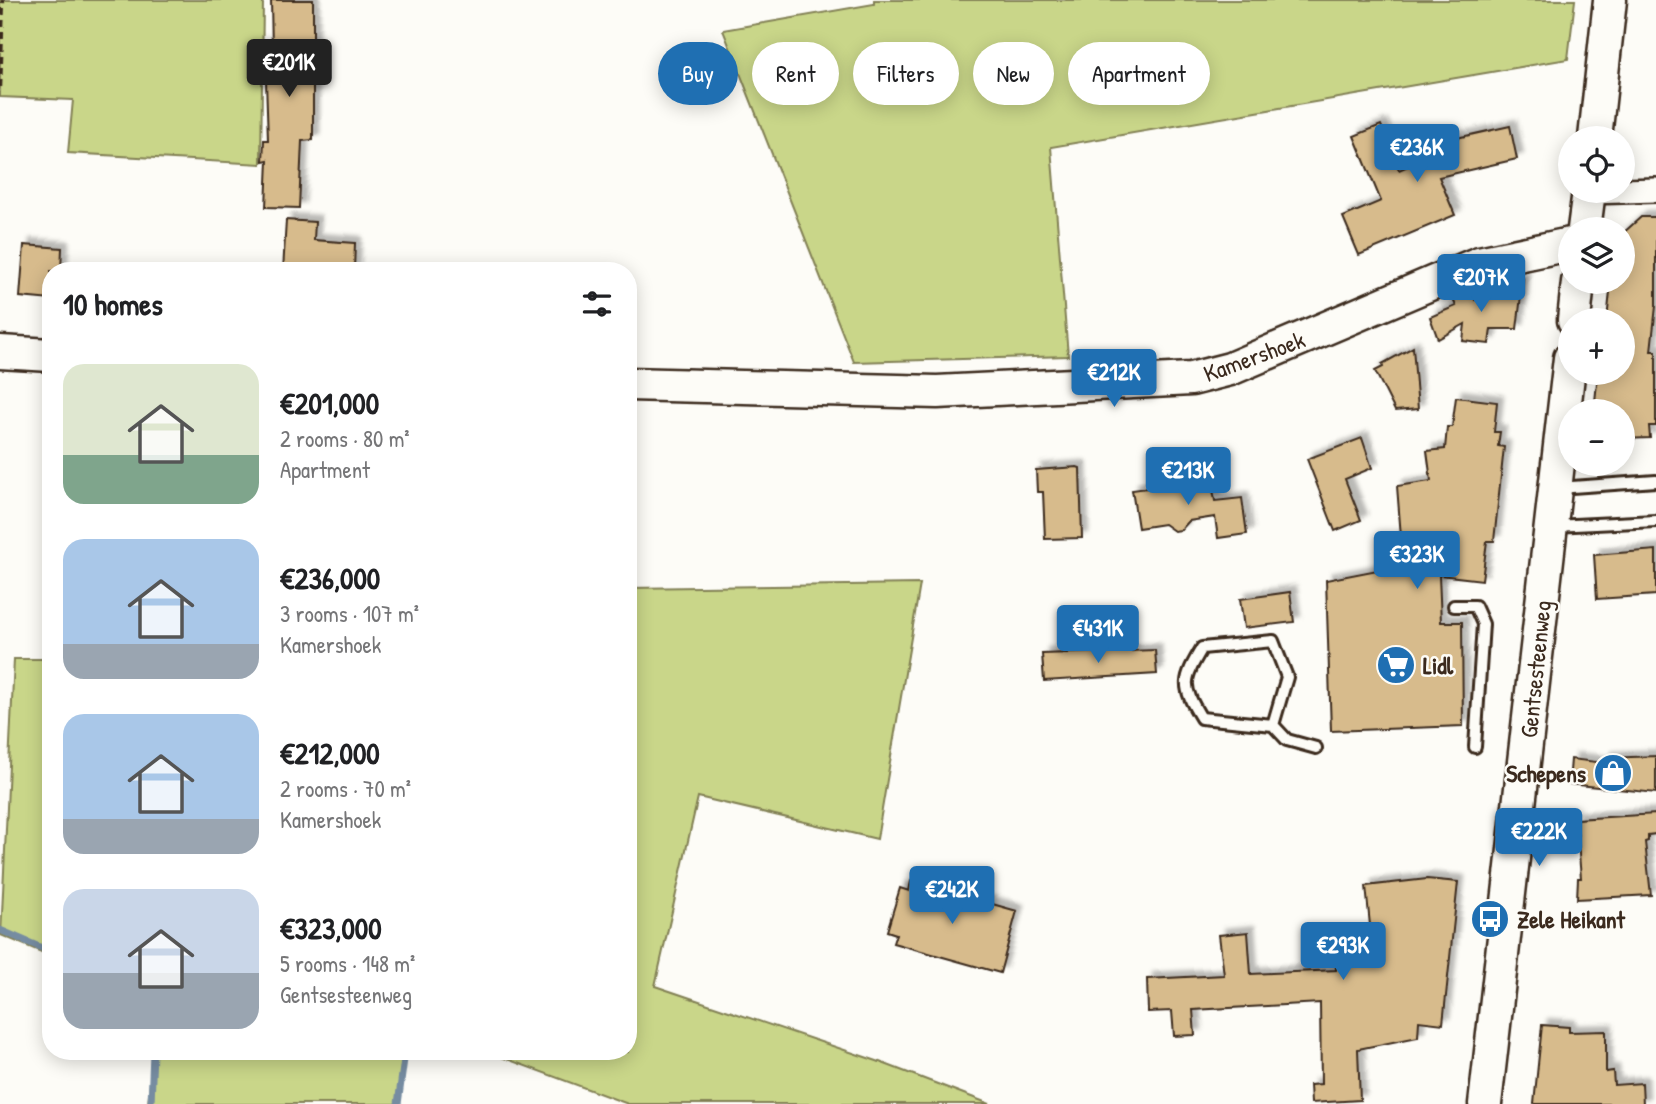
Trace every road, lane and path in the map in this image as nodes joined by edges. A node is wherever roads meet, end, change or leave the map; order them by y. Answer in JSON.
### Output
{"nodes":[{"id":1,"x":3,"y":0,"type":"edge"},
{"id":2,"x":1610,"y":0,"type":"edge"},
{"id":3,"x":0,"y":87,"type":"edge"},
{"id":4,"x":1596,"y":126,"type":"edge"},
{"id":5,"x":1635,"y":190,"type":"edge"},
{"id":6,"x":1656,"y":190,"type":"edge"},
{"id":7,"x":1558,"y":247,"type":"edge"},
{"id":8,"x":0,"y":352,"type":"edge"},
{"id":9,"x":42,"y":354,"type":"edge"},
{"id":10,"x":637,"y":384,"type":"edge"},
{"id":11,"x":1567,"y":385,"type":"edge"},
{"id":12,"x":1656,"y":481,"type":"edge"},
{"id":13,"x":1555,"y":488,"type":"junction"},
{"id":14,"x":1656,"y":521,"type":"edge"},
{"id":15,"x":1551,"y":526,"type":"junction"},
{"id":16,"x":1454,"y":606,"type":"dead end"},
{"id":17,"x":1273,"y":725,"type":"junction"},
{"id":18,"x":1475,"y":747,"type":"dead end"},
{"id":19,"x":1316,"y":748,"type":"dead end"},
{"id":20,"x":1485,"y":1104,"type":"edge"}],
"edges":[{"from":1,"to":3,"type":"path"},
{"from":2,"to":4,"type":"street"},
{"from":5,"to":6,"type":"street"},
{"from":7,"to":10,"type":"street","name":"Kamershoek"},
{"from":8,"to":9,"type":"street"},
{"from":11,"to":13,"type":"street","name":"Gentsesteenweg"},
{"from":12,"to":13,"type":"lane"},
{"from":13,"to":15,"type":"street","name":"Gentsesteenweg"},
{"from":14,"to":15,"type":"lane"},
{"from":15,"to":20,"type":"street","name":"Gentsesteenweg"},
{"from":16,"to":18,"type":"lane"},
{"from":17,"to":17,"type":"lane"},
{"from":17,"to":19,"type":"lane"}]}
